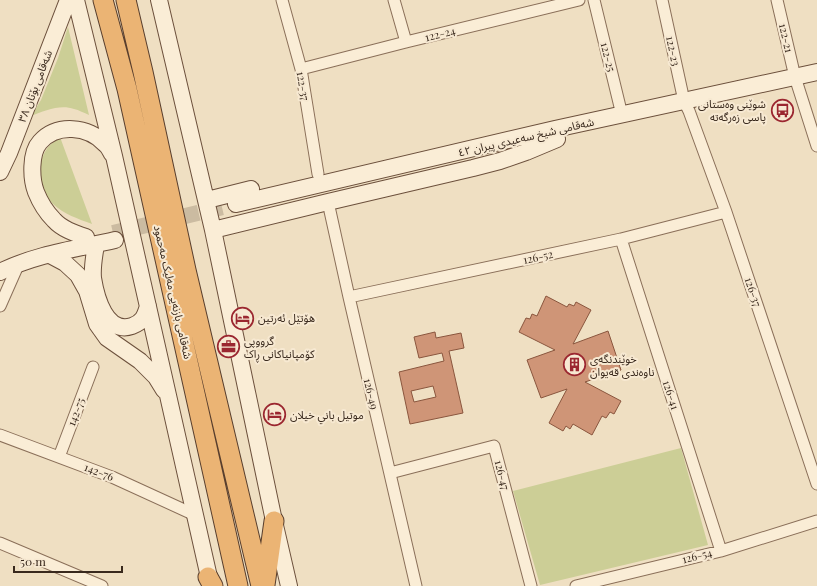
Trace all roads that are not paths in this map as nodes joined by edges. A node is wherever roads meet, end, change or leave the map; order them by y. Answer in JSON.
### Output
{"nodes":[{"id":1,"x":68,"y":0,"type":"edge"},
{"id":2,"x":76,"y":0,"type":"edge"},
{"id":3,"x":102,"y":0,"type":"edge"},
{"id":4,"x":126,"y":0,"type":"edge"},
{"id":5,"x":159,"y":0,"type":"edge"},
{"id":6,"x":282,"y":0,"type":"edge"},
{"id":7,"x":394,"y":0,"type":"edge"},
{"id":8,"x":579,"y":0,"type":"edge"},
{"id":9,"x":594,"y":0,"type":"edge"},
{"id":10,"x":662,"y":0,"type":"edge"},
{"id":11,"x":777,"y":0,"type":"edge"},
{"id":12,"x":567,"y":2,"type":"edge"},
{"id":13,"x":406,"y":42,"type":"junction"},
{"id":14,"x":301,"y":69,"type":"junction"},
{"id":15,"x":817,"y":72,"type":"edge"},
{"id":16,"x":797,"y":82,"type":"junction"},
{"id":17,"x":817,"y":83,"type":"edge"},
{"id":18,"x":686,"y":106,"type":"junction"},
{"id":19,"x":622,"y":115,"type":"junction"},
{"id":20,"x":556,"y":134,"type":"junction"},
{"id":21,"x":817,"y":146,"type":"edge"},
{"id":22,"x":114,"y":156,"type":"junction"},
{"id":23,"x":0,"y":172,"type":"edge"},
{"id":24,"x":318,"y":174,"type":"junction"},
{"id":25,"x":206,"y":200,"type":"junction"},
{"id":26,"x":328,"y":202,"type":"junction"},
{"id":27,"x":237,"y":207,"type":"tunnel mouth"},
{"id":28,"x":726,"y":212,"type":"junction"},
{"id":29,"x":214,"y":230,"type":"junction"},
{"id":30,"x":114,"y":237,"type":"tunnel mouth"},
{"id":31,"x":621,"y":239,"type":"junction"},
{"id":32,"x":91,"y":241,"type":"junction"},
{"id":33,"x":50,"y":255,"type":"junction"},
{"id":34,"x":0,"y":261,"type":"edge"},
{"id":35,"x":19,"y":263,"type":"junction"},
{"id":36,"x":0,"y":272,"type":"edge"},
{"id":37,"x":349,"y":297,"type":"junction"},
{"id":38,"x":0,"y":306,"type":"edge"},
{"id":39,"x":148,"y":306,"type":"junction"},
{"id":40,"x":93,"y":367,"type":"dead end"},
{"id":41,"x":168,"y":397,"type":"junction"},
{"id":42,"x":0,"y":435,"type":"edge"},
{"id":43,"x":59,"y":457,"type":"junction"},
{"id":44,"x":390,"y":473,"type":"junction"},
{"id":45,"x":817,"y":484,"type":"edge"},
{"id":46,"x":195,"y":515,"type":"junction"},
{"id":47,"x":274,"y":521,"type":"junction"},
{"id":48,"x":817,"y":521,"type":"edge"},
{"id":49,"x":0,"y":543,"type":"edge"},
{"id":50,"x":721,"y":551,"type":"junction"},
{"id":51,"x":211,"y":583,"type":"edge"},
{"id":52,"x":102,"y":586,"type":"edge"},
{"id":53,"x":238,"y":586,"type":"edge"},
{"id":54,"x":261,"y":586,"type":"edge"},
{"id":55,"x":265,"y":586,"type":"edge"},
{"id":56,"x":289,"y":586,"type":"edge"},
{"id":57,"x":416,"y":586,"type":"edge"},
{"id":58,"x":530,"y":586,"type":"edge"},
{"id":59,"x":576,"y":586,"type":"edge"}],
"edges":[{"from":1,"to":23,"type":"main road","name":"شەقامی بۆتان ٣٨"},
{"from":2,"to":22,"type":"main road"},
{"from":3,"to":53,"type":"highway","name":"شەقامی بازنەیی مەلیک مەحمود"},
{"from":4,"to":54,"type":"highway","name":"شەقامی بازنەیی مەلیک مەحمود"},
{"from":5,"to":25,"type":"main road"},
{"from":6,"to":14,"type":"street","name":"122-37"},
{"from":7,"to":13,"type":"street"},
{"from":8,"to":12,"type":"street","name":"122-24"},
{"from":9,"to":19,"type":"street","name":"122-25"},
{"from":10,"to":18,"type":"street","name":"122-23"},
{"from":11,"to":16,"type":"street","name":"122-21"},
{"from":12,"to":13,"type":"street","name":"122-24"},
{"from":13,"to":14,"type":"street","name":"122-24"},
{"from":14,"to":24,"type":"street","name":"122-37"},
{"from":15,"to":16,"type":"main road","name":"شەقامی شیخ سەعیدی پیران ٤٢"},
{"from":16,"to":17,"type":"main road","name":"شەقامی شیخ سەعیدی پیران ٤٢"},
{"from":16,"to":18,"type":"main road","name":"شەقامی شیخ سەعیدی پیران ٤٢"},
{"from":16,"to":21,"type":"street","name":"122-21"},
{"from":18,"to":19,"type":"main road","name":"شەقامی شیخ سەعیدی پیران ٤٢"},
{"from":18,"to":20,"type":"main road","name":"شەقامی شیخ سەعیدی پیران ٤٢"},
{"from":18,"to":28,"type":"street","name":"126-37"},
{"from":19,"to":20,"type":"main road","name":"شەقامی شیخ سەعیدی پیران ٤٢"},
{"from":20,"to":24,"type":"main road"},
{"from":20,"to":26,"type":"main road"},
{"from":20,"to":27,"type":"main road","name":"شەقامی شیخ سەعیدی پیران ٤٢"},
{"from":22,"to":32,"type":"main road"},
{"from":22,"to":39,"type":"main road"},
{"from":24,"to":25,"type":"main road"},
{"from":25,"to":29,"type":"main road"},
{"from":26,"to":29,"type":"main road"},
{"from":26,"to":37,"type":"street","name":"126-49"},
{"from":28,"to":31,"type":"street","name":"126-52"},
{"from":28,"to":45,"type":"street","name":"126-37"},
{"from":29,"to":47,"type":"main road"},
{"from":30,"to":32,"type":"main road"},
{"from":31,"to":37,"type":"street","name":"126-52"},
{"from":31,"to":50,"type":"street","name":"126-41"},
{"from":32,"to":33,"type":"main road"},
{"from":32,"to":34,"type":"main road"},
{"from":32,"to":39,"type":"main road"},
{"from":33,"to":35,"type":"main road"},
{"from":33,"to":41,"type":"main road"},
{"from":35,"to":36,"type":"main road"},
{"from":35,"to":38,"type":"street"},
{"from":37,"to":44,"type":"street","name":"126-49"},
{"from":39,"to":41,"type":"main road"},
{"from":40,"to":43,"type":"street","name":"142-75"},
{"from":41,"to":46,"type":"main road"},
{"from":42,"to":43,"type":"street","name":"142-76"},
{"from":43,"to":46,"type":"street","name":"142-76"},
{"from":44,"to":57,"type":"street","name":"126-49"},
{"from":44,"to":58,"type":"street","name":"126-47"},
{"from":46,"to":51,"type":"main road"},
{"from":47,"to":55,"type":"highway"},
{"from":47,"to":56,"type":"main road"},
{"from":48,"to":50,"type":"street","name":"126-54"},
{"from":49,"to":52,"type":"street"},
{"from":50,"to":59,"type":"street","name":"126-54"}]}
